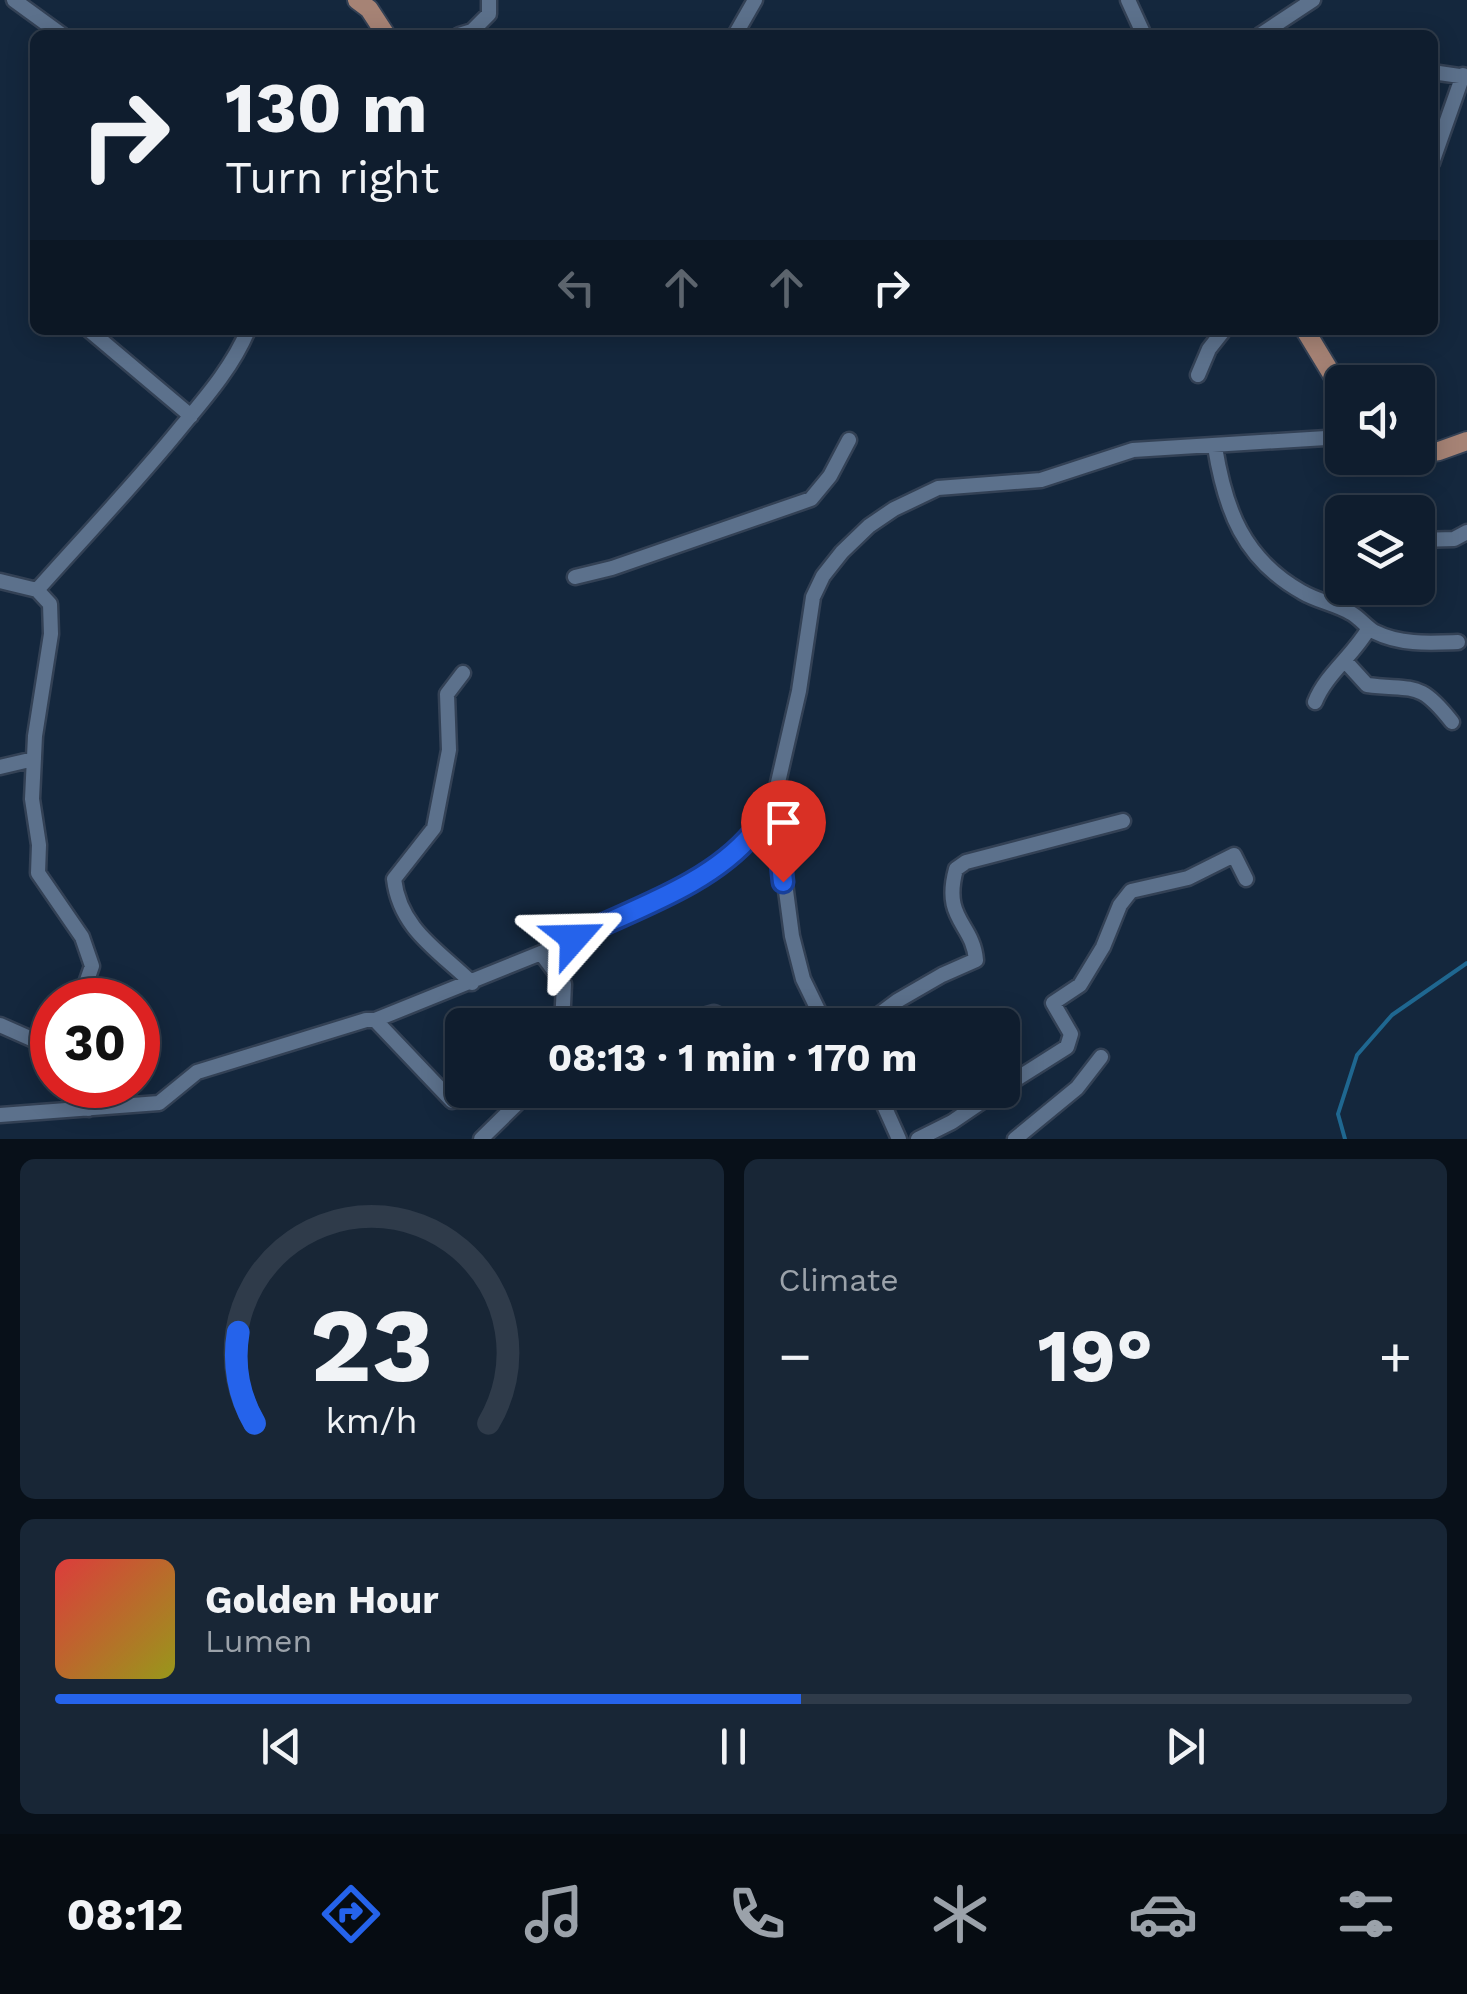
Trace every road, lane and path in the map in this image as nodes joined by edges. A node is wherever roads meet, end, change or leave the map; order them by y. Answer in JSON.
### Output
{"nodes":[{"id":1,"x":14,"y":0,"type":"edge"},
{"id":2,"x":357,"y":0,"type":"edge"},
{"id":3,"x":755,"y":0,"type":"edge"},
{"id":4,"x":1128,"y":0,"type":"edge"},
{"id":5,"x":1313,"y":0,"type":"edge"},
{"id":6,"x":488,"y":5,"type":"edge"},
{"id":7,"x":55,"y":30,"type":"edge"},
{"id":8,"x":383,"y":30,"type":"edge"},
{"id":9,"x":473,"y":30,"type":"edge"},
{"id":10,"x":737,"y":30,"type":"edge"},
{"id":11,"x":1142,"y":30,"type":"edge"},
{"id":12,"x":1268,"y":30,"type":"edge"},
{"id":13,"x":1438,"y":73,"type":"edge"},
{"id":14,"x":1465,"y":76,"type":"edge"},
{"id":15,"x":1438,"y":148,"type":"edge"},
{"id":16,"x":95,"y":335,"type":"edge"},
{"id":17,"x":245,"y":335,"type":"edge"},
{"id":18,"x":1220,"y":335,"type":"edge"},
{"id":19,"x":1308,"y":335,"type":"edge"},
{"id":20,"x":1326,"y":365,"type":"edge"},
{"id":21,"x":1198,"y":375,"type":"dead end"},
{"id":22,"x":191,"y":416,"type":"junction"},
{"id":23,"x":1325,"y":438,"type":"edge"},
{"id":24,"x":849,"y":440,"type":"dead end"},
{"id":25,"x":1467,"y":440,"type":"edge"},
{"id":26,"x":1215,"y":447,"type":"junction"},
{"id":27,"x":1435,"y":452,"type":"edge"},
{"id":28,"x":1467,"y":532,"type":"edge"},
{"id":29,"x":1435,"y":540,"type":"edge"},
{"id":30,"x":575,"y":577,"type":"dead end"},
{"id":31,"x":0,"y":581,"type":"edge"},
{"id":32,"x":37,"y":590,"type":"junction"},
{"id":33,"x":1369,"y":628,"type":"junction"},
{"id":34,"x":1458,"y":642,"type":"dead end"},
{"id":35,"x":1346,"y":662,"type":"junction"},
{"id":36,"x":463,"y":673,"type":"dead end"},
{"id":37,"x":1315,"y":702,"type":"dead end"},
{"id":38,"x":1452,"y":722,"type":"dead end"},
{"id":39,"x":34,"y":760,"type":"junction"},
{"id":40,"x":0,"y":767,"type":"edge"},
{"id":41,"x":774,"y":800,"type":"junction"},
{"id":42,"x":1123,"y":821,"type":"dead end"},
{"id":43,"x":1246,"y":878,"type":"dead end"},
{"id":44,"x":541,"y":953,"type":"junction"},
{"id":45,"x":88,"y":978,"type":"edge"},
{"id":46,"x":472,"y":983,"type":"junction"},
{"id":47,"x":563,"y":1008,"type":"edge"},
{"id":48,"x":817,"y":1008,"type":"edge"},
{"id":49,"x":890,"y":1008,"type":"edge"},
{"id":50,"x":375,"y":1020,"type":"junction"},
{"id":51,"x":0,"y":1025,"type":"edge"},
{"id":52,"x":30,"y":1038,"type":"edge"},
{"id":53,"x":1101,"y":1057,"type":"dead end"},
{"id":54,"x":1020,"y":1077,"type":"edge"},
{"id":55,"x":445,"y":1094,"type":"edge"},
{"id":56,"x":513,"y":1108,"type":"edge"},
{"id":57,"x":884,"y":1108,"type":"edge"},
{"id":58,"x":973,"y":1108,"type":"edge"},
{"id":59,"x":89,"y":1109,"type":"joint"},
{"id":60,"x":0,"y":1116,"type":"edge"},
{"id":61,"x":481,"y":1139,"type":"edge"},
{"id":62,"x":899,"y":1139,"type":"edge"},
{"id":63,"x":918,"y":1139,"type":"edge"},
{"id":64,"x":1014,"y":1139,"type":"edge"}],
"edges":[{"from":1,"to":7,"type":"street"},
{"from":2,"to":8,"type":"main road"},
{"from":3,"to":10,"type":"street"},
{"from":4,"to":11,"type":"street"},
{"from":5,"to":12,"type":"street"},
{"from":6,"to":9,"type":"street"},
{"from":13,"to":14,"type":"street"},
{"from":14,"to":15,"type":"street"},
{"from":16,"to":22,"type":"street"},
{"from":17,"to":22,"type":"street"},
{"from":18,"to":21,"type":"street"},
{"from":19,"to":20,"type":"main road"},
{"from":22,"to":32,"type":"street"},
{"from":23,"to":26,"type":"street"},
{"from":24,"to":30,"type":"street"},
{"from":25,"to":27,"type":"main road"},
{"from":26,"to":33,"type":"street"},
{"from":26,"to":41,"type":"street"},
{"from":28,"to":29,"type":"street"},
{"from":31,"to":32,"type":"street"},
{"from":32,"to":39,"type":"street"},
{"from":33,"to":34,"type":"street"},
{"from":33,"to":35,"type":"street"},
{"from":35,"to":37,"type":"street"},
{"from":35,"to":38,"type":"street"},
{"from":36,"to":46,"type":"street"},
{"from":39,"to":40,"type":"street"},
{"from":39,"to":45,"type":"street"},
{"from":41,"to":44,"type":"street"},
{"from":41,"to":48,"type":"street"},
{"from":42,"to":49,"type":"street"},
{"from":43,"to":54,"type":"street"},
{"from":44,"to":46,"type":"street"},
{"from":44,"to":47,"type":"street"},
{"from":46,"to":50,"type":"street"},
{"from":50,"to":55,"type":"street"},
{"from":50,"to":59,"type":"street"},
{"from":51,"to":52,"type":"street"},
{"from":53,"to":64,"type":"street"},
{"from":56,"to":61,"type":"street"},
{"from":57,"to":62,"type":"street"},
{"from":58,"to":63,"type":"street"},
{"from":59,"to":60,"type":"street"}]}
